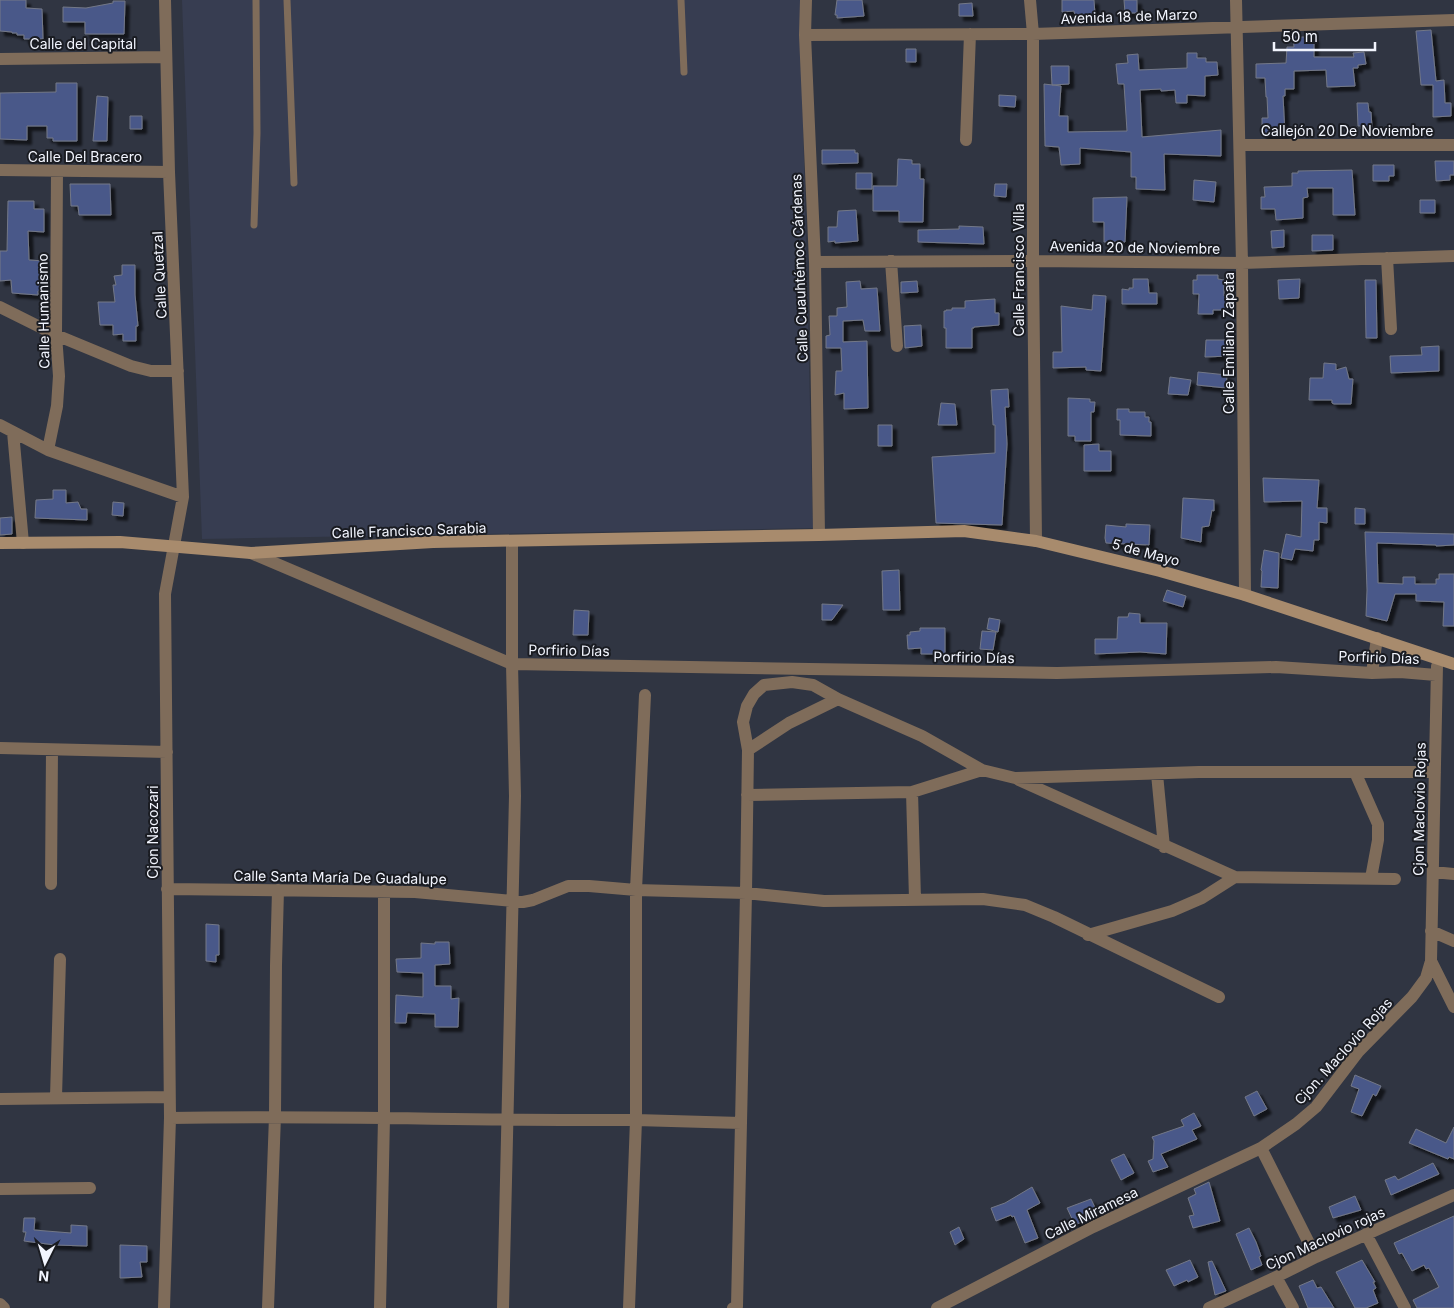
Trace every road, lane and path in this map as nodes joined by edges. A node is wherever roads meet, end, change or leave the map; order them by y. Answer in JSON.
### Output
{"nodes":[{"id":1,"x":165,"y":0,"type":"edge"},
{"id":2,"x":256,"y":0,"type":"edge"},
{"id":3,"x":287,"y":0,"type":"edge"},
{"id":4,"x":681,"y":0,"type":"edge"},
{"id":5,"x":806,"y":0,"type":"edge"},
{"id":6,"x":1030,"y":0,"type":"edge"},
{"id":7,"x":1236,"y":0,"type":"edge"},
{"id":8,"x":1454,"y":20,"type":"edge"},
{"id":9,"x":1238,"y":28,"type":"junction"},
{"id":10,"x":970,"y":34,"type":"junction"},
{"id":11,"x":1033,"y":34,"type":"junction"},
{"id":12,"x":805,"y":35,"type":"junction"},
{"id":13,"x":166,"y":58,"type":"junction"},
{"id":14,"x":0,"y":59,"type":"edge"},
{"id":15,"x":684,"y":72,"type":"dead end"},
{"id":16,"x":966,"y":140,"type":"dead end"},
{"id":17,"x":1240,"y":145,"type":"junction"},
{"id":18,"x":1454,"y":145,"type":"edge"},
{"id":19,"x":0,"y":170,"type":"edge"},
{"id":20,"x":57,"y":171,"type":"junction"},
{"id":21,"x":169,"y":172,"type":"junction"},
{"id":22,"x":294,"y":183,"type":"dead end"},
{"id":23,"x":254,"y":225,"type":"dead end"},
{"id":24,"x":1454,"y":256,"type":"edge"},
{"id":25,"x":1387,"y":258,"type":"junction"},
{"id":26,"x":891,"y":261,"type":"junction"},
{"id":27,"x":1033,"y":261,"type":"junction"},
{"id":28,"x":815,"y":262,"type":"junction"},
{"id":29,"x":1242,"y":264,"type":"junction"},
{"id":30,"x":0,"y":307,"type":"edge"},
{"id":31,"x":1391,"y":329,"type":"dead end"},
{"id":32,"x":56,"y":334,"type":"junction"},
{"id":33,"x":897,"y":346,"type":"dead end"},
{"id":34,"x":178,"y":371,"type":"junction"},
{"id":35,"x":0,"y":425,"type":"edge"},
{"id":36,"x":13,"y":432,"type":"junction"},
{"id":37,"x":48,"y":450,"type":"junction"},
{"id":38,"x":184,"y":498,"type":"junction"},
{"id":39,"x":819,"y":535,"type":"junction"},
{"id":40,"x":512,"y":541,"type":"junction"},
{"id":41,"x":1036,"y":541,"type":"junction"},
{"id":42,"x":0,"y":543,"type":"edge"},
{"id":43,"x":24,"y":543,"type":"junction"},
{"id":44,"x":174,"y":547,"type":"junction"},
{"id":45,"x":251,"y":553,"type":"junction"},
{"id":46,"x":1245,"y":595,"type":"junction"},
{"id":47,"x":1377,"y":638,"type":"junction"},
{"id":48,"x":1437,"y":658,"type":"junction"},
{"id":49,"x":512,"y":664,"type":"junction"},
{"id":50,"x":1454,"y":664,"type":"edge"},
{"id":51,"x":1372,"y":673,"type":"junction"},
{"id":52,"x":1436,"y":674,"type":"junction"},
{"id":53,"x":645,"y":696,"type":"dead end"},
{"id":54,"x":838,"y":699,"type":"junction"},
{"id":55,"x":0,"y":748,"type":"edge"},
{"id":56,"x":52,"y":750,"type":"junction"},
{"id":57,"x":748,"y":750,"type":"junction"},
{"id":58,"x":167,"y":752,"type":"junction"},
{"id":59,"x":982,"y":770,"type":"junction"},
{"id":60,"x":1355,"y":772,"type":"junction"},
{"id":61,"x":1435,"y":772,"type":"junction"},
{"id":62,"x":1157,"y":774,"type":"junction"},
{"id":63,"x":1015,"y":778,"type":"junction"},
{"id":64,"x":912,"y":792,"type":"junction"},
{"id":65,"x":746,"y":795,"type":"junction"},
{"id":66,"x":1164,"y":847,"type":"junction"},
{"id":67,"x":1432,"y":872,"type":"junction"},
{"id":68,"x":1454,"y":874,"type":"edge"},
{"id":69,"x":1235,"y":877,"type":"junction"},
{"id":70,"x":1371,"y":878,"type":"junction"},
{"id":71,"x":1395,"y":879,"type":"dead end"},
{"id":72,"x":51,"y":884,"type":"dead end"},
{"id":73,"x":167,"y":889,"type":"junction"},
{"id":74,"x":278,"y":890,"type":"junction"},
{"id":75,"x":636,"y":890,"type":"junction"},
{"id":76,"x":384,"y":891,"type":"junction"},
{"id":77,"x":751,"y":893,"type":"junction"},
{"id":78,"x":915,"y":899,"type":"junction"},
{"id":79,"x":513,"y":900,"type":"junction"},
{"id":80,"x":1431,"y":931,"type":"junction"},
{"id":81,"x":1088,"y":935,"type":"junction"},
{"id":82,"x":1454,"y":942,"type":"edge"},
{"id":83,"x":60,"y":959,"type":"dead end"},
{"id":84,"x":1431,"y":961,"type":"junction"},
{"id":85,"x":1219,"y":997,"type":"dead end"},
{"id":86,"x":1454,"y":1007,"type":"edge"},
{"id":87,"x":56,"y":1097,"type":"junction"},
{"id":88,"x":169,"y":1097,"type":"junction"},
{"id":89,"x":0,"y":1099,"type":"edge"},
{"id":90,"x":276,"y":1116,"type":"junction"},
{"id":91,"x":170,"y":1118,"type":"junction"},
{"id":92,"x":384,"y":1118,"type":"junction"},
{"id":93,"x":506,"y":1120,"type":"junction"},
{"id":94,"x":636,"y":1120,"type":"junction"},
{"id":95,"x":741,"y":1123,"type":"junction"},
{"id":96,"x":1261,"y":1148,"type":"junction"},
{"id":97,"x":90,"y":1188,"type":"dead end"},
{"id":98,"x":0,"y":1189,"type":"edge"},
{"id":99,"x":1454,"y":1195,"type":"edge"},
{"id":100,"x":1366,"y":1234,"type":"junction"},
{"id":101,"x":1316,"y":1256,"type":"junction"},
{"id":102,"x":1276,"y":1277,"type":"junction"},
{"id":103,"x":0,"y":1304,"type":"edge"},
{"id":104,"x":4,"y":1308,"type":"edge"},
{"id":105,"x":164,"y":1308,"type":"edge"},
{"id":106,"x":268,"y":1308,"type":"edge"},
{"id":107,"x":380,"y":1308,"type":"edge"},
{"id":108,"x":503,"y":1308,"type":"edge"},
{"id":109,"x":630,"y":1308,"type":"edge"},
{"id":110,"x":733,"y":1308,"type":"edge"},
{"id":111,"x":938,"y":1308,"type":"edge"},
{"id":112,"x":1209,"y":1308,"type":"edge"},
{"id":113,"x":1293,"y":1308,"type":"edge"},
{"id":114,"x":1405,"y":1308,"type":"edge"}],
"edges":[{"from":1,"to":13,"type":"street","name":"Calle Quetzal"},
{"from":2,"to":23,"type":"lane"},
{"from":3,"to":22,"type":"lane"},
{"from":4,"to":15,"type":"lane"},
{"from":5,"to":12,"type":"street","name":"Calle Cuauhtémoc Cárdenas"},
{"from":6,"to":11,"type":"street","name":"Calle Francisco Villa"},
{"from":7,"to":9,"type":"street","name":"Calle Emiliano Zapata"},
{"from":8,"to":9,"type":"street","name":"Avenida 18 de Marzo"},
{"from":9,"to":11,"type":"street","name":"Avenida 18 de Marzo"},
{"from":9,"to":17,"type":"street","name":"Calle Emiliano Zapata"},
{"from":10,"to":11,"type":"street","name":"Avenida 18 de Marzo"},
{"from":10,"to":12,"type":"street","name":"Avenida 18 de Marzo"},
{"from":10,"to":16,"type":"street"},
{"from":11,"to":27,"type":"street","name":"Calle Francisco Villa"},
{"from":12,"to":28,"type":"street","name":"Calle Cuauhtémoc Cárdenas"},
{"from":13,"to":14,"type":"street","name":"Calle del Capital"},
{"from":13,"to":21,"type":"street","name":"Calle Quetzal"},
{"from":17,"to":18,"type":"street","name":"Callejón 20 De Noviembre"},
{"from":17,"to":29,"type":"street","name":"Calle Emiliano Zapata"},
{"from":19,"to":20,"type":"street","name":"Calle Del Bracero"},
{"from":20,"to":21,"type":"street","name":"Calle Del Bracero"},
{"from":20,"to":32,"type":"street","name":"Calle Humanismo"},
{"from":21,"to":34,"type":"street","name":"Calle Quetzal"},
{"from":24,"to":25,"type":"street","name":"Avenida 20 de Noviembre"},
{"from":25,"to":29,"type":"street","name":"Avenida 20 de Noviembre"},
{"from":25,"to":31,"type":"street"},
{"from":26,"to":27,"type":"street","name":"Avenida 20 de Noviembre"},
{"from":26,"to":28,"type":"street","name":"Avenida 20 de Noviembre"},
{"from":26,"to":33,"type":"street"},
{"from":27,"to":29,"type":"street","name":"Avenida 20 de Noviembre"},
{"from":27,"to":41,"type":"street","name":"Calle Francisco Villa"},
{"from":28,"to":39,"type":"street","name":"Calle Cuauhtémoc Cárdenas"},
{"from":29,"to":46,"type":"street","name":"Calle Emiliano Zapata"},
{"from":30,"to":32,"type":"street"},
{"from":32,"to":34,"type":"street"},
{"from":32,"to":37,"type":"street","name":"Calle Humanismo"},
{"from":34,"to":38,"type":"street","name":"Calle Quetzal"},
{"from":35,"to":36,"type":"street"},
{"from":36,"to":37,"type":"street"},
{"from":36,"to":43,"type":"street"},
{"from":37,"to":38,"type":"street"},
{"from":38,"to":44,"type":"street","name":"Calle Quetzal"},
{"from":39,"to":40,"type":"street","name":"Calle Francisco Sarabia"},
{"from":39,"to":41,"type":"street","name":"5 de Mayo"},
{"from":40,"to":45,"type":"street","name":"Calle Francisco Sarabia"},
{"from":40,"to":49,"type":"street"},
{"from":41,"to":46,"type":"street","name":"5 de Mayo"},
{"from":42,"to":43,"type":"street","name":"Calle Francisco Sarabia"},
{"from":43,"to":44,"type":"street","name":"Calle Francisco Sarabia"},
{"from":44,"to":45,"type":"street","name":"Calle Francisco Sarabia"},
{"from":44,"to":58,"type":"street","name":"Cjon Nacozari"},
{"from":45,"to":49,"type":"street"},
{"from":46,"to":47,"type":"street","name":"5 de Mayo"},
{"from":47,"to":48,"type":"street","name":"5 de Mayo"},
{"from":47,"to":51,"type":"street"},
{"from":48,"to":50,"type":"street","name":"5 de Mayo"},
{"from":48,"to":52,"type":"street","name":"Cjon Maclovio Rojas"},
{"from":49,"to":51,"type":"street","name":"Porfirio Días"},
{"from":49,"to":79,"type":"street"},
{"from":51,"to":52,"type":"street","name":"Porfirio Días"},
{"from":52,"to":61,"type":"street","name":"Cjon Maclovio Rojas"},
{"from":53,"to":75,"type":"street"},
{"from":54,"to":57,"type":"street"},
{"from":54,"to":57,"type":"street"},
{"from":54,"to":59,"type":"street"},
{"from":55,"to":56,"type":"street"},
{"from":56,"to":58,"type":"street"},
{"from":56,"to":72,"type":"street"},
{"from":57,"to":65,"type":"street"},
{"from":58,"to":73,"type":"street","name":"Cjon Nacozari"},
{"from":59,"to":63,"type":"street"},
{"from":59,"to":64,"type":"street"},
{"from":60,"to":61,"type":"street"},
{"from":60,"to":62,"type":"street"},
{"from":60,"to":70,"type":"street"},
{"from":61,"to":67,"type":"street","name":"Cjon Maclovio Rojas"},
{"from":62,"to":63,"type":"street"},
{"from":62,"to":66,"type":"street"},
{"from":63,"to":66,"type":"street"},
{"from":64,"to":65,"type":"street"},
{"from":64,"to":78,"type":"street"},
{"from":65,"to":77,"type":"street"},
{"from":66,"to":69,"type":"street"},
{"from":67,"to":68,"type":"street"},
{"from":67,"to":80,"type":"street","name":"Cjon Maclovio Rojas"},
{"from":69,"to":70,"type":"street"},
{"from":69,"to":81,"type":"street"},
{"from":70,"to":71,"type":"street"},
{"from":73,"to":74,"type":"street","name":"Calle Santa María De Guadalupe"},
{"from":73,"to":88,"type":"street","name":"Cjon Nacozari"},
{"from":74,"to":76,"type":"street","name":"Calle Santa María De Guadalupe"},
{"from":74,"to":90,"type":"street"},
{"from":75,"to":77,"type":"street","name":"Calle Santa María De Guadalupe"},
{"from":75,"to":79,"type":"street","name":"Calle Santa María De Guadalupe"},
{"from":75,"to":94,"type":"street"},
{"from":76,"to":79,"type":"street","name":"Calle Santa María De Guadalupe"},
{"from":76,"to":92,"type":"street"},
{"from":77,"to":78,"type":"street"},
{"from":77,"to":95,"type":"street"},
{"from":78,"to":81,"type":"street"},
{"from":79,"to":93,"type":"street"},
{"from":80,"to":82,"type":"street"},
{"from":80,"to":84,"type":"street","name":"Cjon Maclovio Rojas"},
{"from":81,"to":85,"type":"street"},
{"from":83,"to":87,"type":"street"},
{"from":84,"to":86,"type":"street"},
{"from":84,"to":96,"type":"street","name":"Cjon. Maclovio Rojas"},
{"from":87,"to":88,"type":"street"},
{"from":87,"to":89,"type":"street"},
{"from":88,"to":91,"type":"street","name":"Cjon Nacozari"},
{"from":90,"to":91,"type":"street"},
{"from":90,"to":92,"type":"street"},
{"from":90,"to":106,"type":"street"},
{"from":91,"to":105,"type":"street","name":"Cjon Nacozari"},
{"from":92,"to":93,"type":"street"},
{"from":92,"to":107,"type":"street"},
{"from":93,"to":94,"type":"street"},
{"from":93,"to":108,"type":"street"},
{"from":94,"to":95,"type":"street"},
{"from":94,"to":109,"type":"street"},
{"from":95,"to":110,"type":"street"},
{"from":96,"to":101,"type":"street"},
{"from":96,"to":111,"type":"street","name":"Calle Miramesa"},
{"from":97,"to":98,"type":"street"},
{"from":99,"to":100,"type":"street","name":"Cjon Maclovio rojas"},
{"from":100,"to":101,"type":"street","name":"Cjon Maclovio rojas"},
{"from":100,"to":114,"type":"street"},
{"from":101,"to":102,"type":"street","name":"Cjon Maclovio rojas"},
{"from":102,"to":112,"type":"street","name":"Cjon Maclovio rojas"},
{"from":102,"to":113,"type":"street"},
{"from":103,"to":104,"type":"street"}]}
